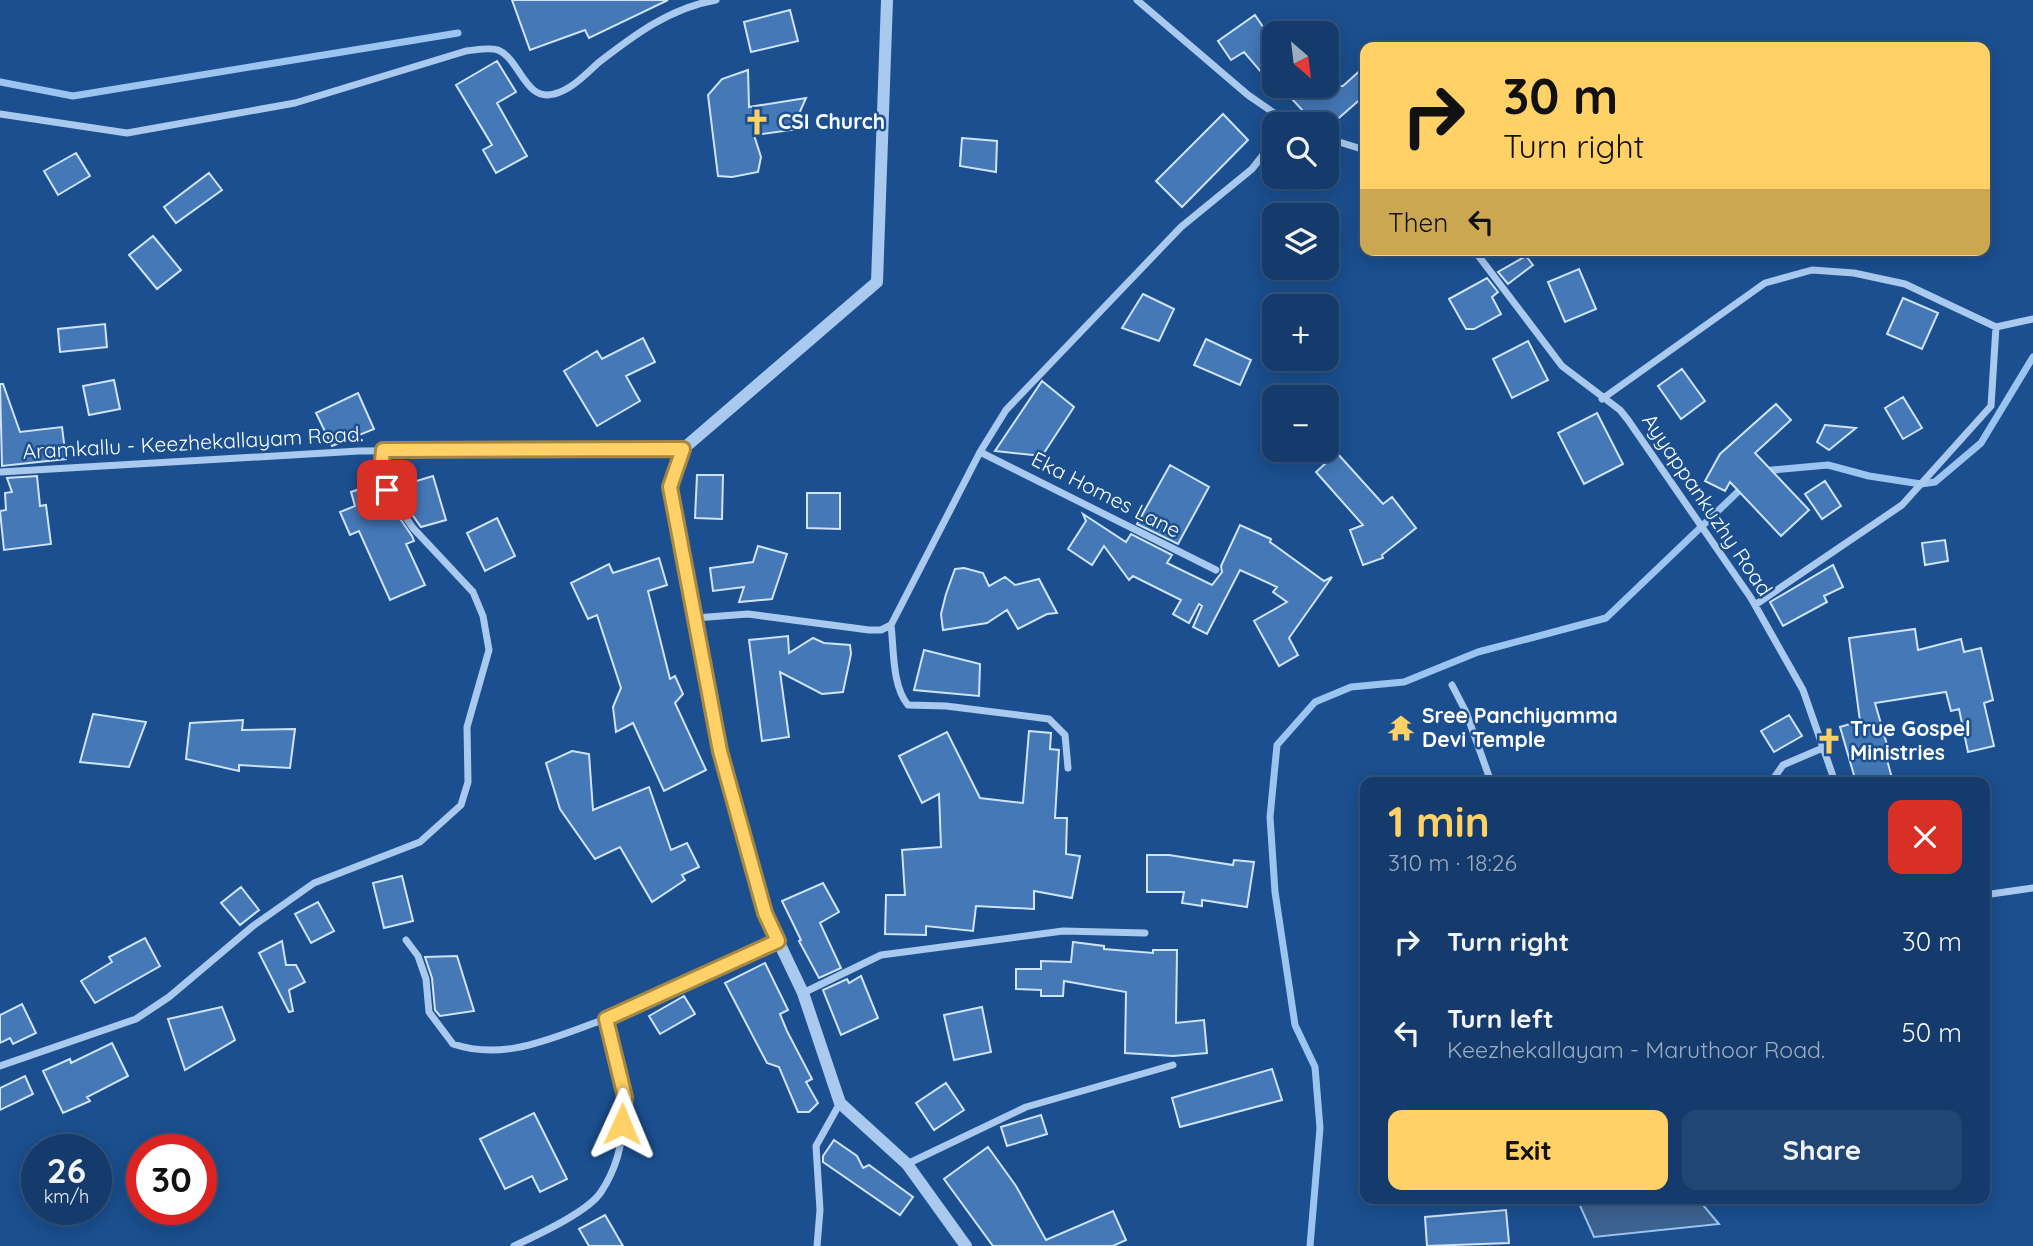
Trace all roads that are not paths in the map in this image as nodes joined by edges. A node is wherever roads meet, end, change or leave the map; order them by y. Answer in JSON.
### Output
{"nodes":[{"id":1,"x":716,"y":0,"type":"edge"},
{"id":2,"x":887,"y":0,"type":"edge"},
{"id":3,"x":1138,"y":0,"type":"edge"},
{"id":4,"x":1272,"y":112,"type":"edge"},
{"id":5,"x":0,"y":114,"type":"edge"},
{"id":6,"x":1339,"y":142,"type":"edge"},
{"id":7,"x":1360,"y":148,"type":"edge"},
{"id":8,"x":1262,"y":156,"type":"edge"},
{"id":9,"x":1479,"y":256,"type":"edge"},
{"id":10,"x":2033,"y":319,"type":"edge"},
{"id":11,"x":1996,"y":327,"type":"junction"},
{"id":12,"x":1602,"y":399,"type":"junction"},
{"id":13,"x":683,"y":449,"type":"junction"},
{"id":14,"x":383,"y":450,"type":"junction"},
{"id":15,"x":980,"y":452,"type":"junction"},
{"id":16,"x":0,"y":472,"type":"edge"},
{"id":17,"x":1216,"y":570,"type":"dead end"},
{"id":18,"x":1755,"y":605,"type":"junction"},
{"id":19,"x":695,"y":618,"type":"junction"},
{"id":20,"x":891,"y":625,"type":"junction"},
{"id":21,"x":1452,"y":685,"type":"dead end"},
{"id":22,"x":1825,"y":747,"type":"junction"},
{"id":23,"x":1068,"y":768,"type":"dead end"},
{"id":24,"x":1489,"y":777,"type":"edge"},
{"id":25,"x":1775,"y":777,"type":"edge"},
{"id":26,"x":1834,"y":777,"type":"edge"},
{"id":27,"x":2033,"y":888,"type":"edge"},
{"id":28,"x":1990,"y":894,"type":"edge"},
{"id":29,"x":1144,"y":933,"type":"dead end"},
{"id":30,"x":406,"y":940,"type":"dead end"},
{"id":31,"x":778,"y":941,"type":"junction"},
{"id":32,"x":803,"y":993,"type":"junction"},
{"id":33,"x":606,"y":1019,"type":"junction"},
{"id":34,"x":1173,"y":1065,"type":"dead end"},
{"id":35,"x":0,"y":1066,"type":"edge"},
{"id":36,"x":840,"y":1103,"type":"junction"},
{"id":37,"x":907,"y":1164,"type":"junction"},
{"id":38,"x":514,"y":1246,"type":"edge"},
{"id":39,"x":817,"y":1246,"type":"edge"},
{"id":40,"x":966,"y":1246,"type":"edge"}],
"edges":[{"from":1,"to":5,"type":"street"},
{"from":2,"to":13,"type":"street"},
{"from":3,"to":4,"type":"street"},
{"from":6,"to":7,"type":"street"},
{"from":8,"to":15,"type":"street"},
{"from":9,"to":12,"type":"street","name":"Ayyappankuzhy Road"},
{"from":10,"to":11,"type":"street"},
{"from":11,"to":12,"type":"street"},
{"from":11,"to":18,"type":"street"},
{"from":12,"to":18,"type":"street","name":"Ayyappankuzhy Road"},
{"from":13,"to":14,"type":"street","name":"Aramkallu - Keezhekallayam Road."},
{"from":13,"to":19,"type":"street"},
{"from":14,"to":16,"type":"street","name":"Aramkallu - Keezhekallayam Road."},
{"from":14,"to":35,"type":"street"},
{"from":15,"to":17,"type":"street","name":"Eka Homes Lane"},
{"from":15,"to":20,"type":"street"},
{"from":18,"to":22,"type":"street","name":"Ayyappankuzhy Road"},
{"from":19,"to":20,"type":"street"},
{"from":19,"to":31,"type":"street"},
{"from":20,"to":23,"type":"street"},
{"from":21,"to":24,"type":"street"},
{"from":22,"to":25,"type":"street"},
{"from":22,"to":26,"type":"street","name":"Ayyappankuzhy Road"},
{"from":27,"to":28,"type":"street"},
{"from":29,"to":32,"type":"street"},
{"from":30,"to":33,"type":"street"},
{"from":31,"to":32,"type":"street"},
{"from":31,"to":33,"type":"street"},
{"from":32,"to":36,"type":"street"},
{"from":33,"to":38,"type":"street"},
{"from":34,"to":37,"type":"street"},
{"from":36,"to":37,"type":"street"},
{"from":36,"to":39,"type":"street"},
{"from":37,"to":40,"type":"street"}]}
